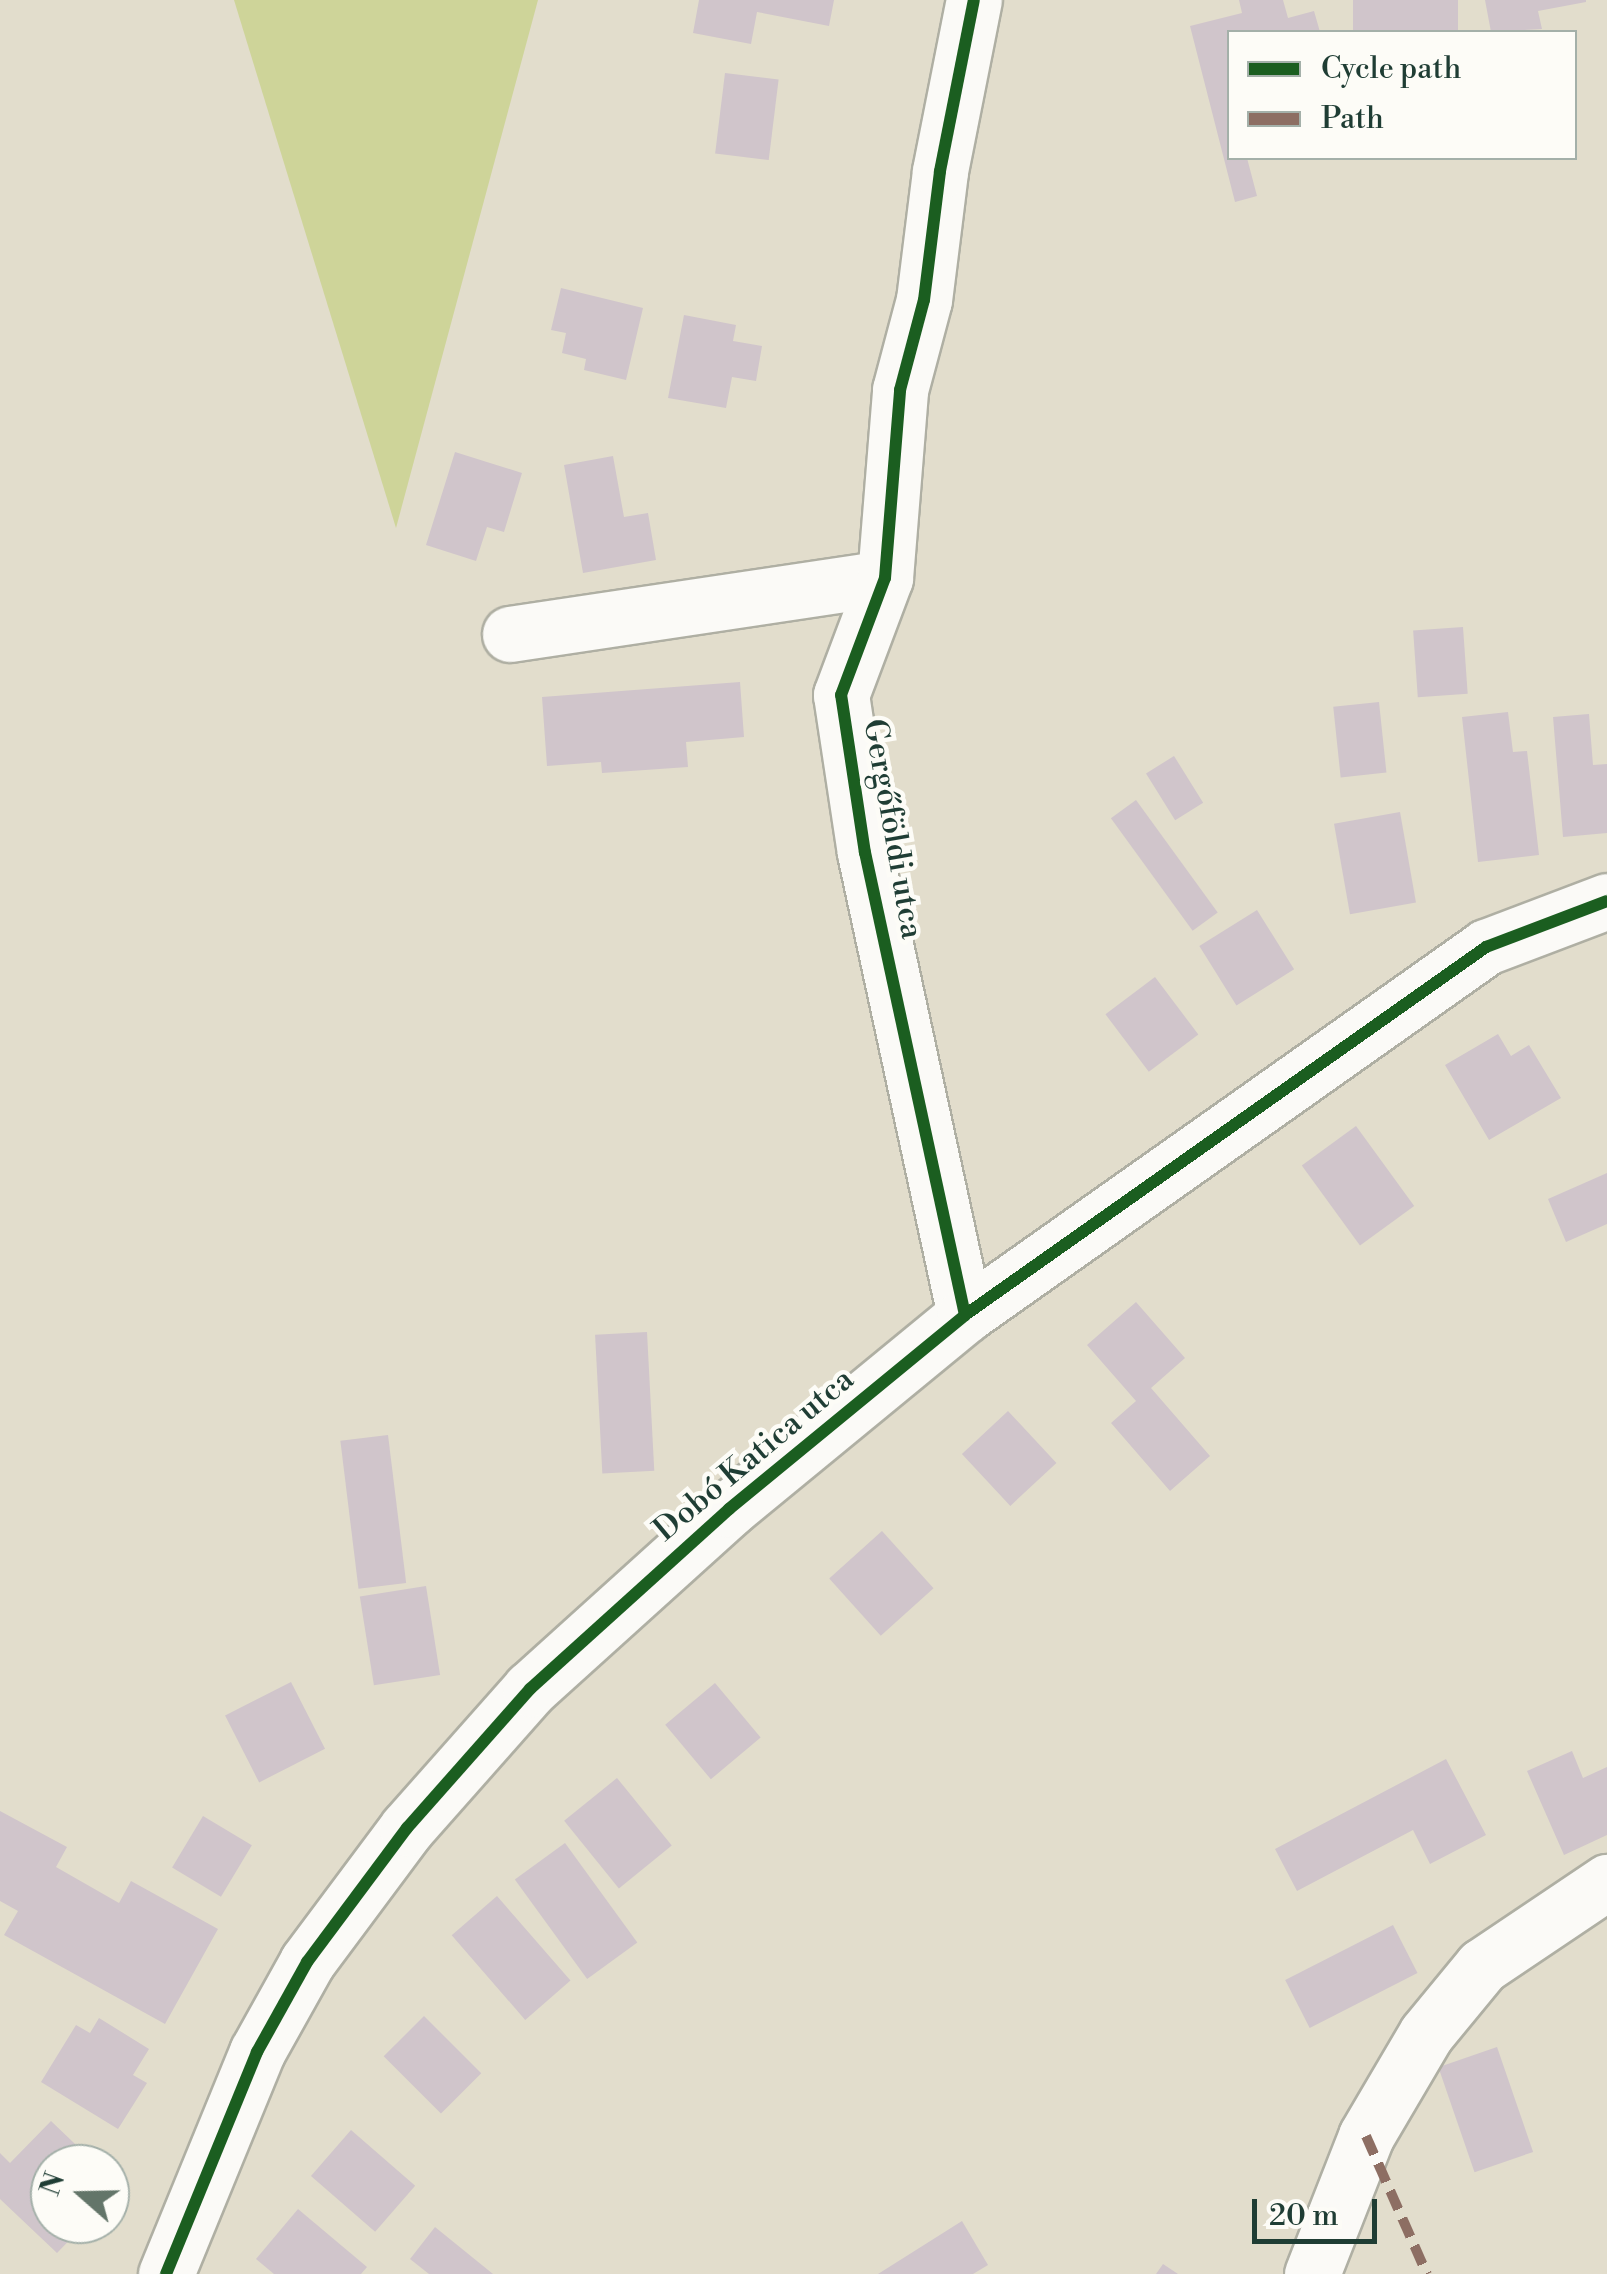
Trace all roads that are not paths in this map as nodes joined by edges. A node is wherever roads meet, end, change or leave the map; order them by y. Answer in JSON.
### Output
{"nodes":[{"id":1,"x":974,"y":0,"type":"edge"},
{"id":2,"x":885,"y":578,"type":"junction"},
{"id":3,"x":510,"y":634,"type":"dead end"},
{"id":4,"x":1607,"y":901,"type":"edge"},
{"id":5,"x":965,"y":1315,"type":"junction"},
{"id":6,"x":1607,"y":1882,"type":"edge"},
{"id":7,"x":166,"y":2274,"type":"edge"},
{"id":8,"x":1312,"y":2274,"type":"edge"}],
"edges":[{"from":1,"to":2,"type":"street","name":"Gergőföldi utca"},
{"from":2,"to":3,"type":"street"},
{"from":2,"to":5,"type":"street","name":"Gergőföldi utca"},
{"from":4,"to":5,"type":"street","name":"Dobó Katica utca"},
{"from":5,"to":7,"type":"street","name":"Dobó Katica utca"},
{"from":6,"to":8,"type":"street"}]}
